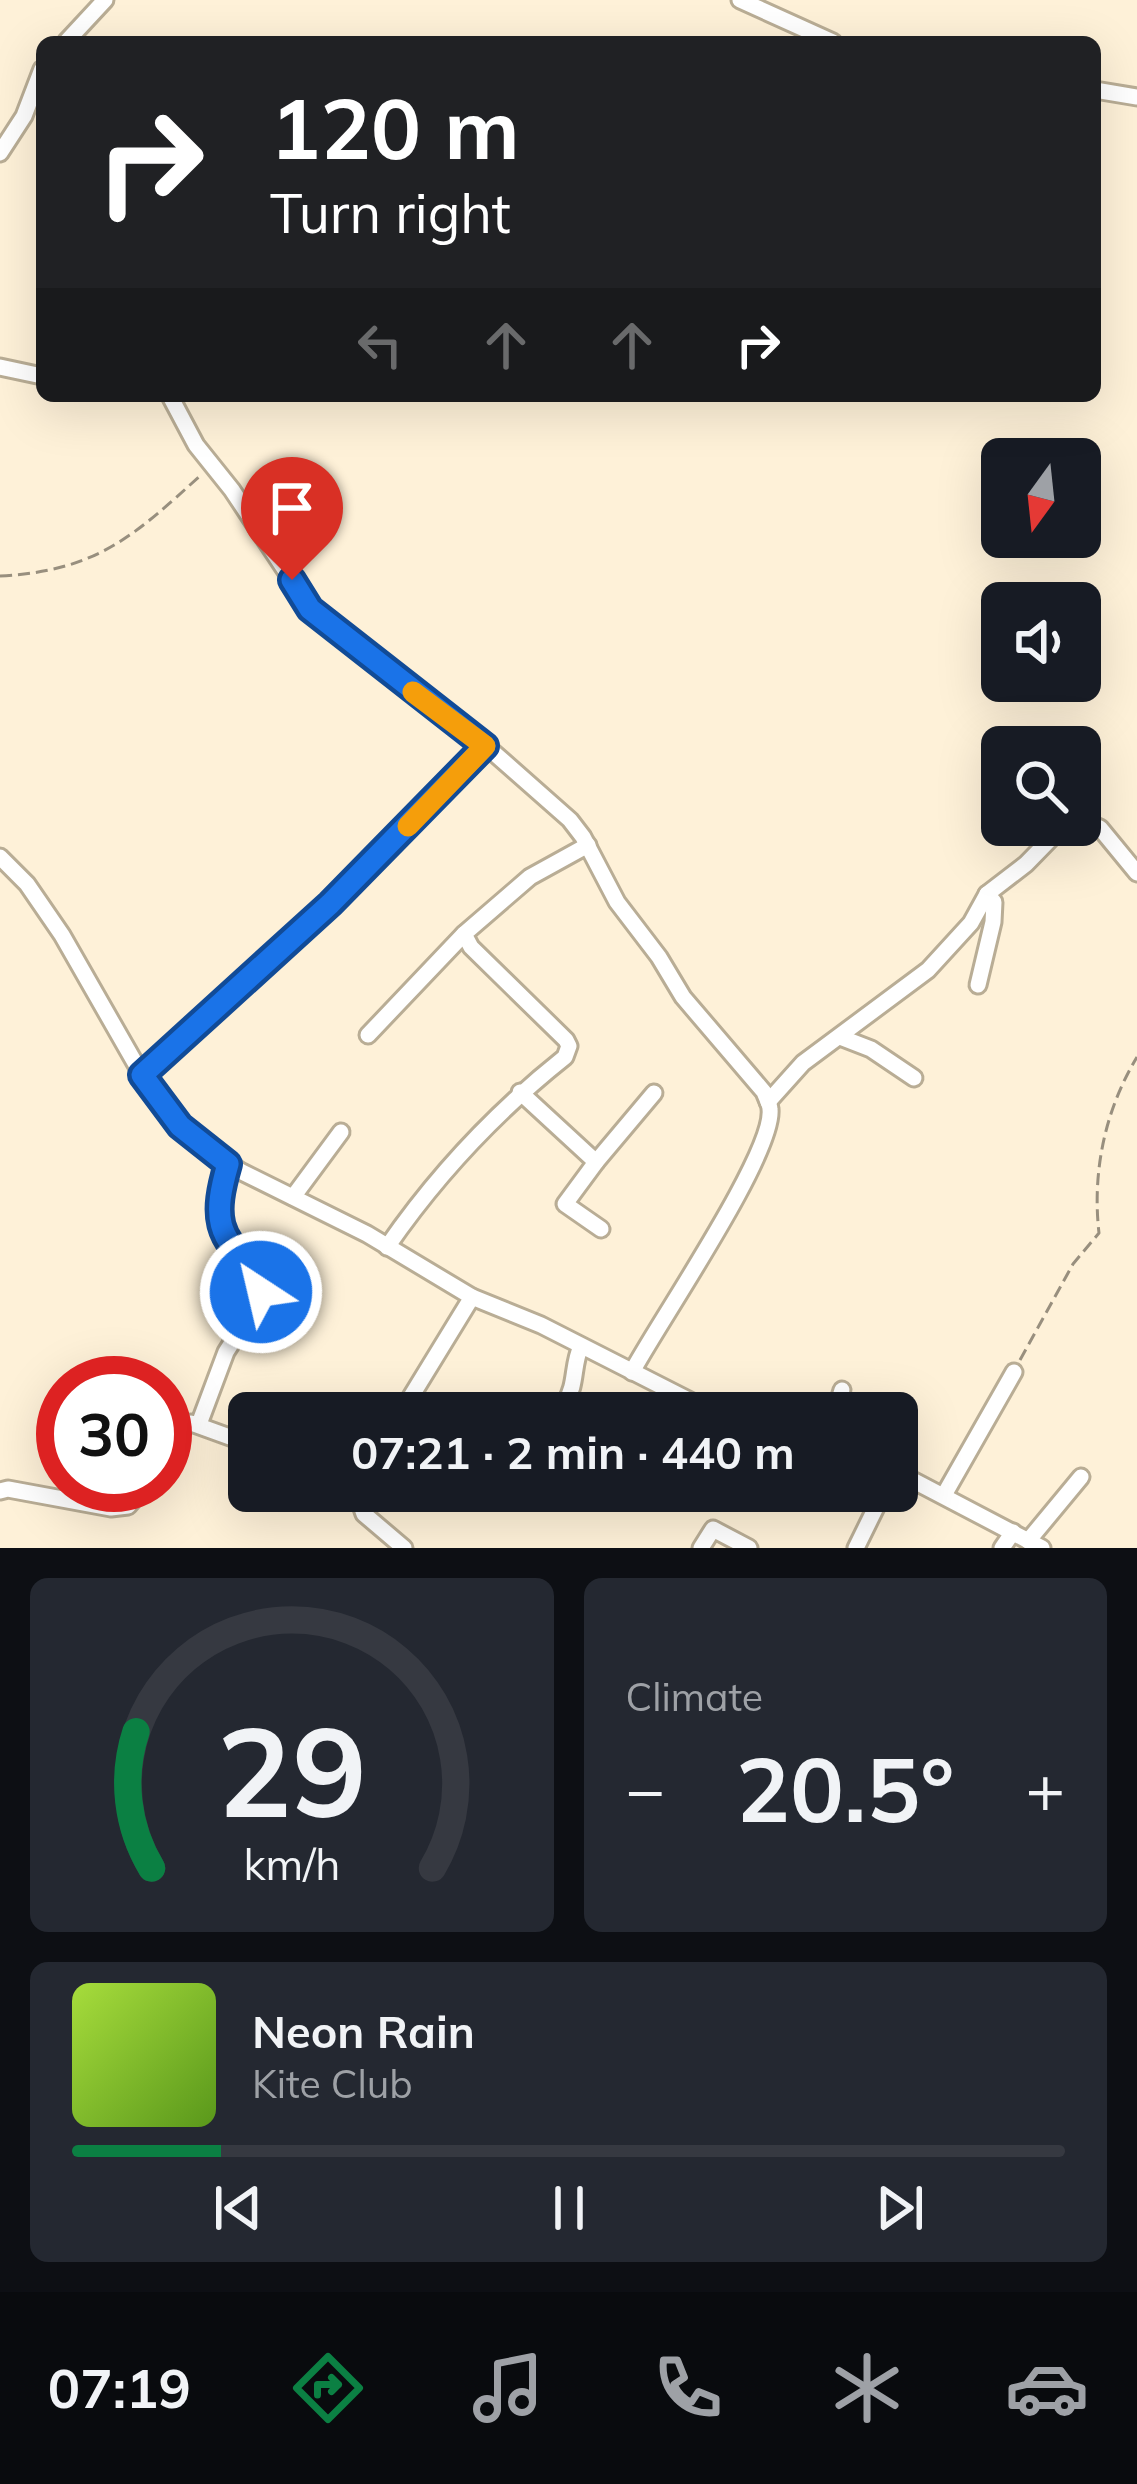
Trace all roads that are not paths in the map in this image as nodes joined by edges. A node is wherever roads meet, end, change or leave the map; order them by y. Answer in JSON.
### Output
{"nodes":[{"id":1,"x":105,"y":0,"type":"edge"},
{"id":2,"x":740,"y":0,"type":"edge"},
{"id":3,"x":72,"y":36,"type":"edge"},
{"id":4,"x":820,"y":36,"type":"edge"},
{"id":5,"x":36,"y":85,"type":"edge"},
{"id":6,"x":1101,"y":91,"type":"edge"},
{"id":7,"x":1137,"y":97,"type":"edge"},
{"id":8,"x":0,"y":153,"type":"edge"},
{"id":9,"x":0,"y":367,"type":"edge"},
{"id":10,"x":36,"y":375,"type":"edge"},
{"id":11,"x":173,"y":402,"type":"edge"},
{"id":12,"x":485,"y":746,"type":"junction"},
{"id":13,"x":1101,"y":828,"type":"edge"},
{"id":14,"x":588,"y":845,"type":"junction"},
{"id":15,"x":1044,"y":846,"type":"edge"},
{"id":16,"x":0,"y":857,"type":"edge"},
{"id":17,"x":1137,"y":872,"type":"edge"},
{"id":18,"x":987,"y":894,"type":"junction"},
{"id":19,"x":464,"y":934,"type":"junction"},
{"id":20,"x":978,"y":985,"type":"dead end"},
{"id":21,"x":368,"y":1034,"type":"dead end"},
{"id":22,"x":840,"y":1036,"type":"junction"},
{"id":23,"x":142,"y":1075,"type":"junction"},
{"id":24,"x":914,"y":1078,"type":"dead end"},
{"id":25,"x":520,"y":1092,"type":"junction"},
{"id":26,"x":654,"y":1093,"type":"dead end"},
{"id":27,"x":768,"y":1102,"type":"junction"},
{"id":28,"x":341,"y":1132,"type":"dead end"},
{"id":29,"x":596,"y":1162,"type":"junction"},
{"id":30,"x":228,"y":1164,"type":"junction"},
{"id":31,"x":293,"y":1197,"type":"junction"},
{"id":32,"x":601,"y":1229,"type":"dead end"},
{"id":33,"x":387,"y":1247,"type":"junction"},
{"id":34,"x":472,"y":1297,"type":"junction"},
{"id":35,"x":580,"y":1346,"type":"junction"},
{"id":36,"x":632,"y":1372,"type":"junction"},
{"id":37,"x":1014,"y":1372,"type":"road end"},
{"id":38,"x":414,"y":1392,"type":"edge"},
{"id":39,"x":572,"y":1392,"type":"edge"},
{"id":40,"x":672,"y":1392,"type":"edge"},
{"id":41,"x":192,"y":1424,"type":"edge"},
{"id":42,"x":199,"y":1424,"type":"junction"},
{"id":43,"x":228,"y":1436,"type":"edge"},
{"id":44,"x":1081,"y":1477,"type":"dead end"},
{"id":45,"x":918,"y":1483,"type":"edge"},
{"id":46,"x":0,"y":1491,"type":"edge"},
{"id":47,"x":36,"y":1494,"type":"edge"},
{"id":48,"x":944,"y":1496,"type":"junction"},
{"id":49,"x":363,"y":1512,"type":"edge"},
{"id":50,"x":874,"y":1512,"type":"edge"},
{"id":51,"x":1028,"y":1540,"type":"edge"},
{"id":52,"x":404,"y":1548,"type":"edge"},
{"id":53,"x":700,"y":1548,"type":"edge"},
{"id":54,"x":749,"y":1548,"type":"edge"},
{"id":55,"x":856,"y":1548,"type":"edge"},
{"id":56,"x":1001,"y":1548,"type":"edge"}],
"edges":[{"from":1,"to":3,"type":"street"},
{"from":2,"to":4,"type":"street"},
{"from":5,"to":8,"type":"street"},
{"from":6,"to":7,"type":"street"},
{"from":9,"to":10,"type":"street"},
{"from":11,"to":12,"type":"street"},
{"from":12,"to":14,"type":"street"},
{"from":12,"to":23,"type":"street"},
{"from":13,"to":17,"type":"street"},
{"from":14,"to":19,"type":"street"},
{"from":14,"to":27,"type":"street"},
{"from":15,"to":18,"type":"street"},
{"from":16,"to":23,"type":"street"},
{"from":18,"to":20,"type":"street"},
{"from":18,"to":22,"type":"street"},
{"from":19,"to":21,"type":"street"},
{"from":19,"to":25,"type":"street"},
{"from":22,"to":24,"type":"street"},
{"from":22,"to":27,"type":"street"},
{"from":23,"to":30,"type":"street"},
{"from":25,"to":29,"type":"street"},
{"from":25,"to":33,"type":"street"},
{"from":26,"to":29,"type":"street"},
{"from":27,"to":36,"type":"street"},
{"from":28,"to":31,"type":"street"},
{"from":29,"to":32,"type":"street"},
{"from":30,"to":31,"type":"street"},
{"from":30,"to":42,"type":"street"},
{"from":31,"to":33,"type":"street"},
{"from":33,"to":34,"type":"street"},
{"from":34,"to":35,"type":"street"},
{"from":34,"to":38,"type":"street"},
{"from":35,"to":36,"type":"street"},
{"from":35,"to":39,"type":"street"},
{"from":36,"to":40,"type":"street"},
{"from":37,"to":48,"type":"street"},
{"from":41,"to":42,"type":"street"},
{"from":42,"to":43,"type":"street"},
{"from":44,"to":51,"type":"street"},
{"from":45,"to":48,"type":"street"},
{"from":46,"to":47,"type":"street"},
{"from":48,"to":51,"type":"street"},
{"from":49,"to":52,"type":"street"},
{"from":50,"to":55,"type":"street"},
{"from":51,"to":56,"type":"street"},
{"from":53,"to":54,"type":"street"}]}
